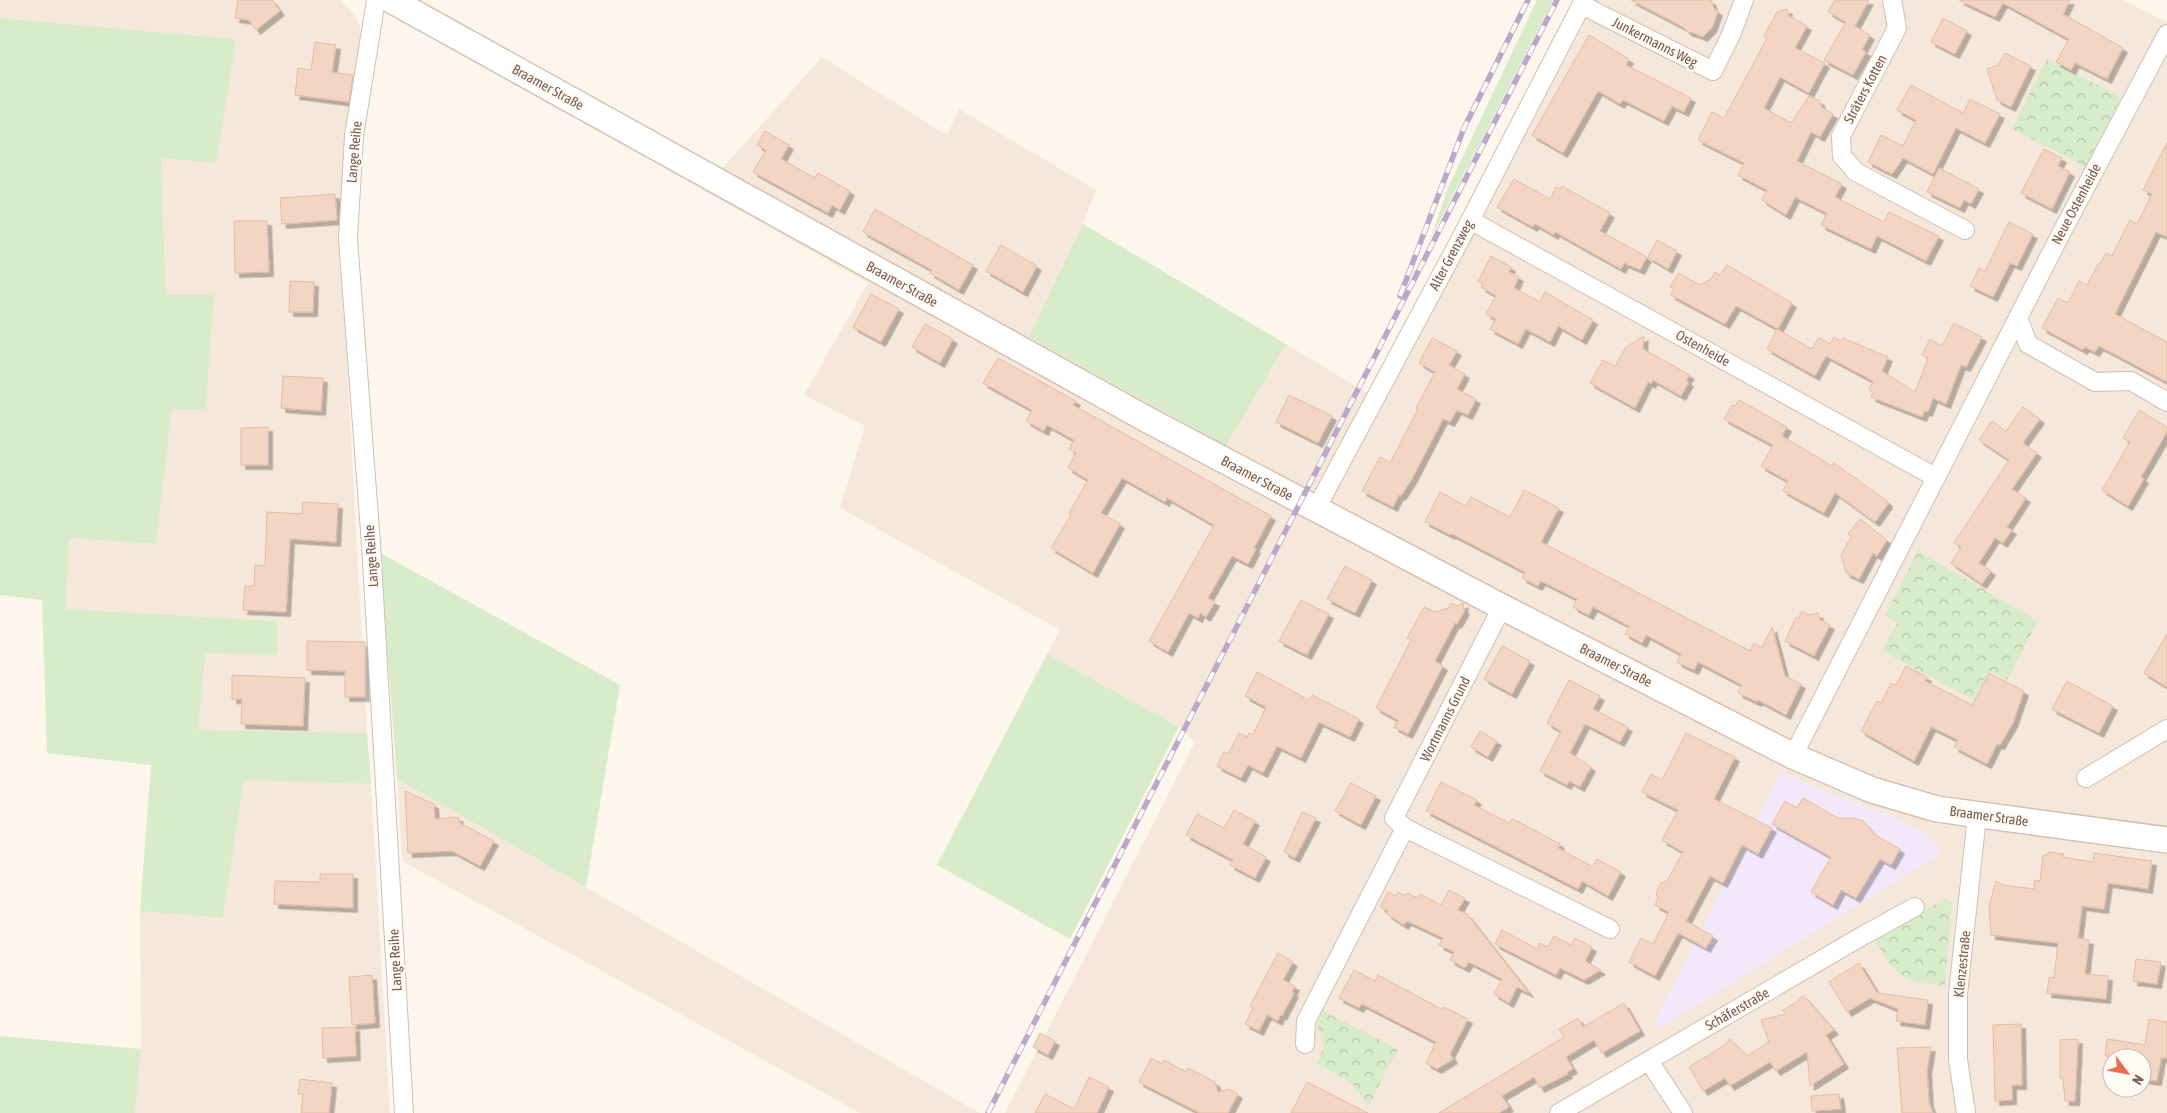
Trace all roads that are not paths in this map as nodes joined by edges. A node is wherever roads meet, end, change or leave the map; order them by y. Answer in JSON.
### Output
{"nodes":[{"id":1,"x":376,"y":0,"type":"edge"},
{"id":2,"x":391,"y":0,"type":"edge"},
{"id":3,"x":1744,"y":0,"type":"edge"},
{"id":4,"x":1892,"y":0,"type":"edge"},
{"id":5,"x":1583,"y":2,"type":"edge"},
{"id":6,"x":2167,"y":34,"type":"edge"},
{"id":7,"x":1470,"y":220,"type":"junction"},
{"id":8,"x":1965,"y":230,"type":"dead end"},
{"id":9,"x":2018,"y":317,"type":"junction"},
{"id":10,"x":2167,"y":402,"type":"edge"},
{"id":11,"x":1935,"y":477,"type":"junction"},
{"id":12,"x":1316,"y":509,"type":"junction"},
{"id":13,"x":1502,"y":607,"type":"junction"},
{"id":14,"x":2167,"y":730,"type":"edge"},
{"id":15,"x":1793,"y":756,"type":"junction"},
{"id":16,"x":2086,"y":778,"type":"dead end"},
{"id":17,"x":1977,"y":816,"type":"junction"},
{"id":18,"x":1405,"y":828,"type":"junction"},
{"id":19,"x":2167,"y":840,"type":"edge"},
{"id":20,"x":1915,"y":907,"type":"dead end"},
{"id":21,"x":1610,"y":929,"type":"dead end"},
{"id":22,"x":1305,"y":1044,"type":"dead end"},
{"id":23,"x":1648,"y":1061,"type":"junction"},
{"id":24,"x":404,"y":1113,"type":"edge"},
{"id":25,"x":1560,"y":1113,"type":"edge"},
{"id":26,"x":1683,"y":1113,"type":"edge"},
{"id":27,"x":1966,"y":1113,"type":"edge"}],
"edges":[{"from":1,"to":24,"type":"street","name":"Lange Reihe"},
{"from":2,"to":12,"type":"street","name":"Braamer Straße"},
{"from":3,"to":5,"type":"street","name":"Junkermanns Weg"},
{"from":4,"to":8,"type":"street","name":"Sträters Kotten"},
{"from":5,"to":7,"type":"street","name":"Alter Grenzweg"},
{"from":6,"to":9,"type":"street","name":"Neue Ostenheide"},
{"from":7,"to":11,"type":"street","name":"Ostenheide"},
{"from":7,"to":12,"type":"street","name":"Alter Grenzweg"},
{"from":9,"to":10,"type":"street"},
{"from":9,"to":11,"type":"street","name":"Neue Ostenheide"},
{"from":11,"to":15,"type":"street"},
{"from":12,"to":13,"type":"street","name":"Braamer Straße"},
{"from":13,"to":15,"type":"street","name":"Braamer Straße"},
{"from":13,"to":18,"type":"street","name":"Wortmanns Grund"},
{"from":14,"to":16,"type":"street"},
{"from":15,"to":17,"type":"street","name":"Braamer Straße"},
{"from":17,"to":19,"type":"street","name":"Braamer Straße"},
{"from":17,"to":27,"type":"street","name":"Klenzestraße"},
{"from":18,"to":21,"type":"street"},
{"from":18,"to":22,"type":"street"},
{"from":20,"to":23,"type":"street","name":"Schäferstraße"},
{"from":23,"to":25,"type":"street","name":"Schäferstraße"},
{"from":23,"to":26,"type":"street"}]}
